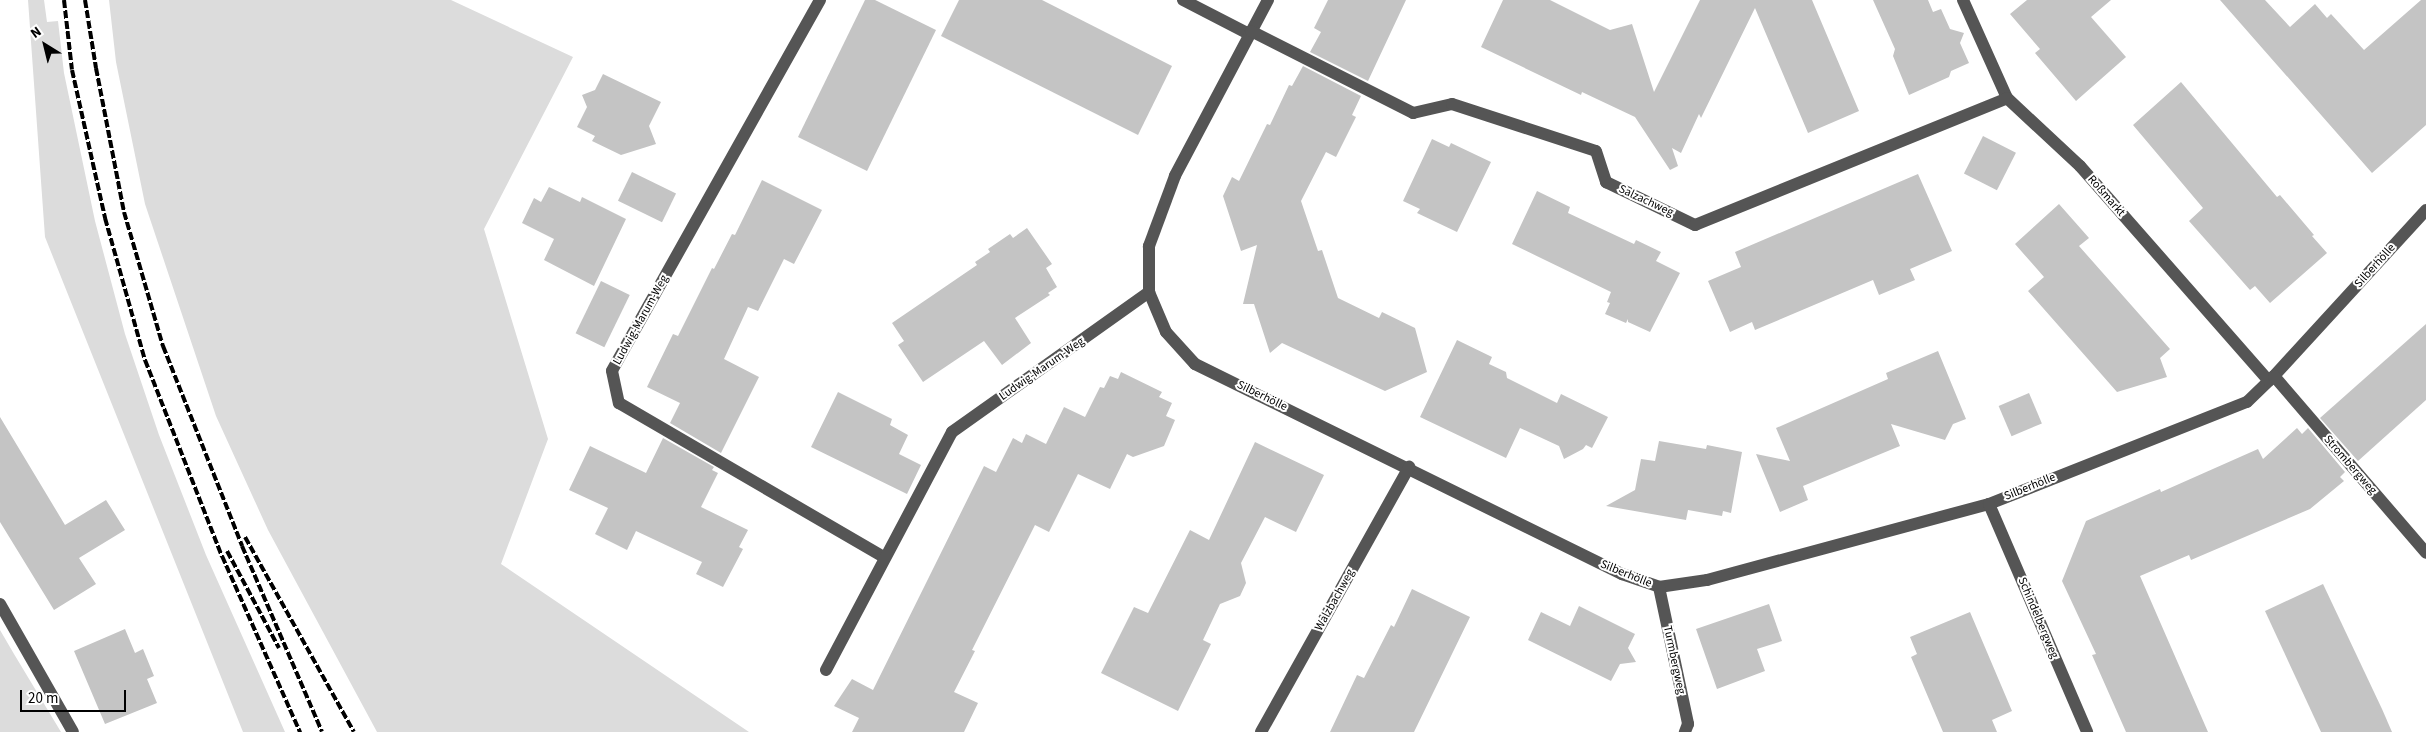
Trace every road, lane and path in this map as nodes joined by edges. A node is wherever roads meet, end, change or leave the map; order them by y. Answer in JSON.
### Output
{"nodes":[{"id":1,"x":820,"y":0,"type":"edge"},
{"id":2,"x":1183,"y":0,"type":"edge"},
{"id":3,"x":1268,"y":0,"type":"edge"},
{"id":4,"x":1963,"y":0,"type":"edge"},
{"id":5,"x":1250,"y":32,"type":"junction"},
{"id":6,"x":2007,"y":98,"type":"junction"},
{"id":7,"x":2426,"y":210,"type":"edge"},
{"id":8,"x":1149,"y":292,"type":"junction"},
{"id":9,"x":2272,"y":379,"type":"junction"},
{"id":10,"x":1409,"y":467,"type":"junction"},
{"id":11,"x":1989,"y":504,"type":"junction"},
{"id":12,"x":2426,"y":553,"type":"edge"},
{"id":13,"x":884,"y":557,"type":"junction"},
{"id":14,"x":1659,"y":587,"type":"junction"},
{"id":15,"x":0,"y":604,"type":"edge"},
{"id":16,"x":826,"y":670,"type":"dead end"},
{"id":17,"x":71,"y":731,"type":"edge"},
{"id":18,"x":1261,"y":732,"type":"edge"},
{"id":19,"x":1685,"y":732,"type":"edge"},
{"id":20,"x":2087,"y":732,"type":"edge"}],
"edges":[{"from":1,"to":13,"type":"street","name":"Ludwig-Marum-Weg"},
{"from":2,"to":5,"type":"street"},
{"from":3,"to":5,"type":"street","name":"Silberhölle"},
{"from":4,"to":6,"type":"street","name":"Roßmarkt"},
{"from":5,"to":6,"type":"street","name":"Salzachweg"},
{"from":5,"to":8,"type":"street","name":"Silberhölle"},
{"from":6,"to":9,"type":"street","name":"Roßmarkt"},
{"from":7,"to":9,"type":"street","name":"Silberhölle"},
{"from":8,"to":10,"type":"street","name":"Silberhölle"},
{"from":8,"to":13,"type":"street","name":"Ludwig-Marum-Weg"},
{"from":9,"to":11,"type":"street","name":"Silberhölle"},
{"from":9,"to":12,"type":"street","name":"Strombergweg"},
{"from":10,"to":14,"type":"street","name":"Silberhölle"},
{"from":10,"to":18,"type":"street","name":"Walzbachweg"},
{"from":11,"to":14,"type":"street","name":"Silberhölle"},
{"from":11,"to":20,"type":"street","name":"Schindelbergweg"},
{"from":13,"to":16,"type":"street","name":"Ludwig-Marum-Weg"},
{"from":14,"to":19,"type":"street","name":"Turmbergweg"},
{"from":15,"to":17,"type":"street"}]}
